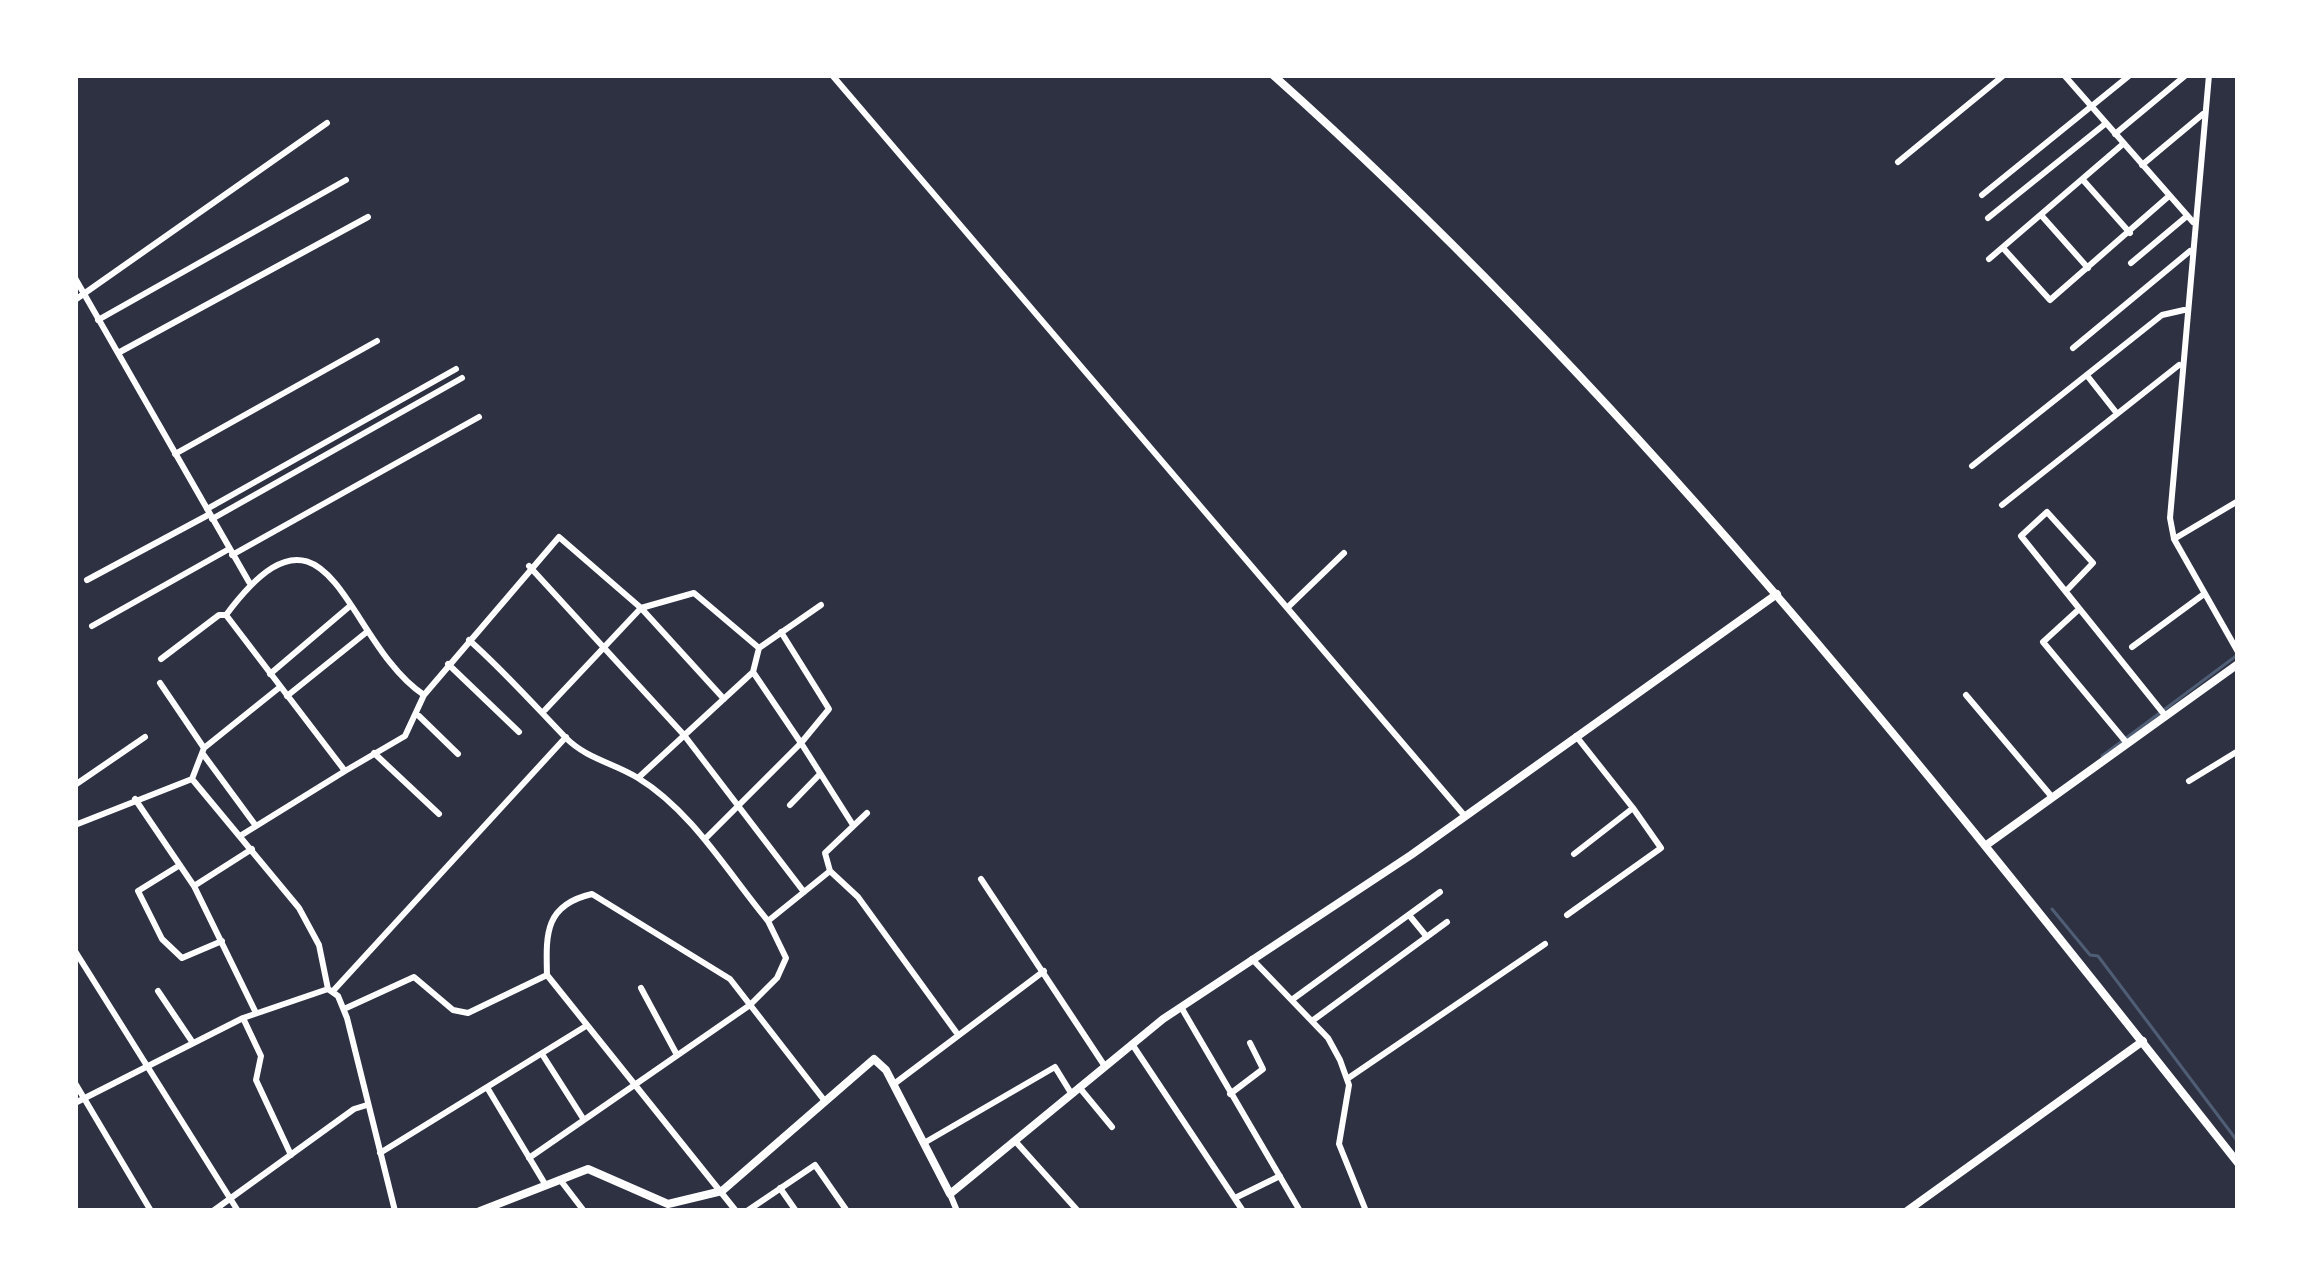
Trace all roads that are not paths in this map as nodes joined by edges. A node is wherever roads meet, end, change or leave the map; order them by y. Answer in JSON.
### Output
{"nodes":[{"id":1,"x":832,"y":75,"type":"edge"},
{"id":2,"x":1273,"y":75,"type":"edge"},
{"id":3,"x":2004,"y":75,"type":"edge"},
{"id":4,"x":2064,"y":75,"type":"edge"},
{"id":5,"x":2130,"y":75,"type":"edge"},
{"id":6,"x":2186,"y":75,"type":"edge"},
{"id":7,"x":2209,"y":75,"type":"edge"},
{"id":8,"x":2091,"y":107,"type":"junction"},
{"id":9,"x":2205,"y":112,"type":"junction"},
{"id":10,"x":327,"y":123,"type":"dead end"},
{"id":11,"x":2105,"y":124,"type":"junction"},
{"id":12,"x":2114,"y":134,"type":"junction"},
{"id":13,"x":2123,"y":144,"type":"junction"},
{"id":14,"x":1898,"y":162,"type":"dead end"},
{"id":15,"x":2142,"y":166,"type":"junction"},
{"id":16,"x":346,"y":180,"type":"dead end"},
{"id":17,"x":2083,"y":180,"type":"junction"},
{"id":18,"x":1982,"y":195,"type":"dead end"},
{"id":19,"x":2169,"y":196,"type":"junction"},
{"id":20,"x":2041,"y":215,"type":"junction"},
{"id":21,"x":368,"y":217,"type":"dead end"},
{"id":22,"x":1988,"y":218,"type":"dead end"},
{"id":23,"x":2190,"y":219,"type":"junction"},
{"id":24,"x":2130,"y":233,"type":"junction"},
{"id":25,"x":2002,"y":248,"type":"junction"},
{"id":26,"x":2190,"y":251,"type":"junction"},
{"id":27,"x":1989,"y":259,"type":"dead end"},
{"id":28,"x":2132,"y":263,"type":"dead end"},
{"id":29,"x":2088,"y":268,"type":"junction"},
{"id":30,"x":75,"y":278,"type":"edge"},
{"id":31,"x":83,"y":294,"type":"junction"},
{"id":32,"x":75,"y":300,"type":"edge"},
{"id":33,"x":2184,"y":310,"type":"junction"},
{"id":34,"x":98,"y":320,"type":"junction"},
{"id":35,"x":376,"y":341,"type":"dead end"},
{"id":36,"x":2073,"y":348,"type":"dead end"},
{"id":37,"x":118,"y":353,"type":"junction"},
{"id":38,"x":2179,"y":364,"type":"junction"},
{"id":39,"x":456,"y":369,"type":"dead end"},
{"id":40,"x":462,"y":378,"type":"dead end"},
{"id":41,"x":2083,"y":379,"type":"junction"},
{"id":42,"x":2111,"y":414,"type":"junction"},
{"id":43,"x":479,"y":417,"type":"dead end"},
{"id":44,"x":175,"y":454,"type":"junction"},
{"id":45,"x":1972,"y":466,"type":"dead end"},
{"id":46,"x":2238,"y":501,"type":"edge"},
{"id":47,"x":2002,"y":506,"type":"dead end"},
{"id":48,"x":210,"y":514,"type":"junction"},
{"id":49,"x":2174,"y":539,"type":"junction"},
{"id":50,"x":231,"y":552,"type":"junction"},
{"id":51,"x":1344,"y":553,"type":"dead end"},
{"id":52,"x":529,"y":566,"type":"junction"},
{"id":53,"x":87,"y":580,"type":"dead end"},
{"id":54,"x":250,"y":583,"type":"junction"},
{"id":55,"x":2068,"y":589,"type":"junction"},
{"id":56,"x":2204,"y":593,"type":"junction"},
{"id":57,"x":1777,"y":594,"type":"junction"},
{"id":58,"x":821,"y":605,"type":"dead end"},
{"id":59,"x":350,"y":606,"type":"junction"},
{"id":60,"x":641,"y":608,"type":"junction"},
{"id":61,"x":1287,"y":608,"type":"junction"},
{"id":62,"x":2077,"y":611,"type":"junction"},
{"id":63,"x":226,"y":616,"type":"junction"},
{"id":64,"x":92,"y":626,"type":"dead end"},
{"id":65,"x":368,"y":631,"type":"junction"},
{"id":66,"x":781,"y":632,"type":"junction"},
{"id":67,"x":469,"y":640,"type":"junction"},
{"id":68,"x":602,"y":644,"type":"junction"},
{"id":69,"x":2132,"y":647,"type":"dead end"},
{"id":70,"x":759,"y":649,"type":"junction"},
{"id":71,"x":2238,"y":651,"type":"edge"},
{"id":72,"x":161,"y":659,"type":"dead end"},
{"id":73,"x":448,"y":664,"type":"junction"},
{"id":74,"x":2238,"y":664,"type":"edge"},
{"id":75,"x":753,"y":672,"type":"junction"},
{"id":76,"x":270,"y":674,"type":"junction"},
{"id":77,"x":160,"y":683,"type":"dead end"},
{"id":78,"x":280,"y":687,"type":"junction"},
{"id":79,"x":424,"y":695,"type":"junction"},
{"id":80,"x":1966,"y":695,"type":"dead end"},
{"id":81,"x":287,"y":696,"type":"junction"},
{"id":82,"x":724,"y":699,"type":"junction"},
{"id":83,"x":545,"y":710,"type":"junction"},
{"id":84,"x":2161,"y":711,"type":"junction"},
{"id":85,"x":419,"y":716,"type":"junction"},
{"id":86,"x":518,"y":732,"type":"dead end"},
{"id":87,"x":684,"y":734,"type":"junction"},
{"id":88,"x":1576,"y":736,"type":"junction"},
{"id":89,"x":145,"y":737,"type":"dead end"},
{"id":90,"x":566,"y":737,"type":"junction"},
{"id":91,"x":2123,"y":738,"type":"junction"},
{"id":92,"x":801,"y":743,"type":"junction"},
{"id":93,"x":204,"y":751,"type":"junction"},
{"id":94,"x":2238,"y":751,"type":"edge"},
{"id":95,"x":374,"y":754,"type":"junction"},
{"id":96,"x":458,"y":754,"type":"dead end"},
{"id":97,"x":345,"y":771,"type":"junction"},
{"id":98,"x":820,"y":775,"type":"junction"},
{"id":99,"x":192,"y":778,"type":"junction"},
{"id":100,"x":638,"y":778,"type":"junction"},
{"id":101,"x":2189,"y":781,"type":"dead end"},
{"id":102,"x":75,"y":785,"type":"edge"},
{"id":103,"x":2052,"y":797,"type":"junction"},
{"id":104,"x":135,"y":800,"type":"junction"},
{"id":105,"x":790,"y":805,"type":"dead end"},
{"id":106,"x":740,"y":806,"type":"junction"},
{"id":107,"x":1633,"y":808,"type":"junction"},
{"id":108,"x":867,"y":813,"type":"dead end"},
{"id":109,"x":439,"y":814,"type":"dead end"},
{"id":110,"x":1464,"y":815,"type":"junction"},
{"id":111,"x":75,"y":825,"type":"edge"},
{"id":112,"x":853,"y":825,"type":"junction"},
{"id":113,"x":256,"y":826,"type":"junction"},
{"id":114,"x":240,"y":836,"type":"junction"},
{"id":115,"x":705,"y":839,"type":"junction"},
{"id":116,"x":1985,"y":846,"type":"junction"},
{"id":117,"x":251,"y":849,"type":"junction"},
{"id":118,"x":1574,"y":854,"type":"dead end"},
{"id":119,"x":180,"y":865,"type":"junction"},
{"id":120,"x":830,"y":871,"type":"junction"},
{"id":121,"x":981,"y":878,"type":"dead end"},
{"id":122,"x":194,"y":886,"type":"junction"},
{"id":123,"x":804,"y":892,"type":"junction"},
{"id":124,"x":1441,"y":892,"type":"dead end"},
{"id":125,"x":1409,"y":915,"type":"junction"},
{"id":126,"x":1567,"y":915,"type":"dead end"},
{"id":127,"x":768,"y":921,"type":"junction"},
{"id":128,"x":1447,"y":922,"type":"dead end"},
{"id":129,"x":1427,"y":938,"type":"junction"},
{"id":130,"x":223,"y":940,"type":"junction"},
{"id":131,"x":1545,"y":944,"type":"dead end"},
{"id":132,"x":75,"y":951,"type":"edge"},
{"id":133,"x":1252,"y":959,"type":"junction"},
{"id":134,"x":1044,"y":971,"type":"junction"},
{"id":135,"x":547,"y":975,"type":"junction"},
{"id":136,"x":641,"y":988,"type":"dead end"},
{"id":137,"x":331,"y":990,"type":"junction"},
{"id":138,"x":158,"y":991,"type":"dead end"},
{"id":139,"x":1293,"y":999,"type":"junction"},
{"id":140,"x":750,"y":1005,"type":"junction"},
{"id":141,"x":1180,"y":1006,"type":"junction"},
{"id":142,"x":344,"y":1009,"type":"junction"},
{"id":143,"x":256,"y":1013,"type":"junction"},
{"id":144,"x":243,"y":1018,"type":"junction"},
{"id":145,"x":1312,"y":1021,"type":"junction"},
{"id":146,"x":586,"y":1025,"type":"junction"},
{"id":147,"x":956,"y":1032,"type":"junction"},
{"id":148,"x":2143,"y":1040,"type":"junction"},
{"id":149,"x":193,"y":1042,"type":"junction"},
{"id":150,"x":1132,"y":1043,"type":"junction"},
{"id":151,"x":1250,"y":1043,"type":"dead end"},
{"id":152,"x":542,"y":1054,"type":"junction"},
{"id":153,"x":677,"y":1055,"type":"junction"},
{"id":154,"x":147,"y":1065,"type":"junction"},
{"id":155,"x":1104,"y":1065,"type":"junction"},
{"id":156,"x":1347,"y":1079,"type":"junction"},
{"id":157,"x":75,"y":1083,"type":"edge"},
{"id":158,"x":894,"y":1084,"type":"junction"},
{"id":159,"x":634,"y":1085,"type":"junction"},
{"id":160,"x":487,"y":1088,"type":"junction"},
{"id":161,"x":1076,"y":1090,"type":"junction"},
{"id":162,"x":1230,"y":1094,"type":"junction"},
{"id":163,"x":824,"y":1100,"type":"junction"},
{"id":164,"x":79,"y":1101,"type":"edge"},
{"id":165,"x":368,"y":1105,"type":"junction"},
{"id":166,"x":584,"y":1120,"type":"junction"},
{"id":167,"x":1112,"y":1127,"type":"dead end"},
{"id":168,"x":1016,"y":1142,"type":"junction"},
{"id":169,"x":924,"y":1143,"type":"junction"},
{"id":170,"x":380,"y":1154,"type":"junction"},
{"id":171,"x":291,"y":1155,"type":"junction"},
{"id":172,"x":529,"y":1158,"type":"junction"},
{"id":173,"x":2238,"y":1163,"type":"edge"},
{"id":174,"x":1280,"y":1176,"type":"junction"},
{"id":175,"x":558,"y":1178,"type":"junction"},
{"id":176,"x":544,"y":1184,"type":"junction"},
{"id":177,"x":780,"y":1188,"type":"junction"},
{"id":178,"x":722,"y":1191,"type":"junction"},
{"id":179,"x":950,"y":1194,"type":"junction"},
{"id":180,"x":1235,"y":1198,"type":"junction"},
{"id":181,"x":230,"y":1199,"type":"junction"},
{"id":182,"x":1076,"y":1207,"type":"edge"},
{"id":183,"x":665,"y":1208,"type":"edge"},
{"id":184,"x":580,"y":1210,"type":"edge"},
{"id":185,"x":151,"y":1211,"type":"edge"},
{"id":186,"x":213,"y":1211,"type":"edge"},
{"id":187,"x":238,"y":1211,"type":"edge"},
{"id":188,"x":395,"y":1211,"type":"edge"},
{"id":189,"x":480,"y":1211,"type":"edge"},
{"id":190,"x":736,"y":1211,"type":"edge"},
{"id":191,"x":747,"y":1211,"type":"edge"},
{"id":192,"x":796,"y":1211,"type":"edge"},
{"id":193,"x":847,"y":1211,"type":"edge"},
{"id":194,"x":957,"y":1211,"type":"edge"},
{"id":195,"x":1060,"y":1211,"type":"edge"},
{"id":196,"x":1243,"y":1211,"type":"edge"},
{"id":197,"x":1300,"y":1211,"type":"edge"},
{"id":198,"x":1366,"y":1211,"type":"edge"},
{"id":199,"x":1907,"y":1211,"type":"edge"}],
"edges":[{"from":1,"to":61,"type":"street"},
{"from":2,"to":57,"type":"main road"},
{"from":3,"to":14,"type":"street"},
{"from":4,"to":8,"type":"street"},
{"from":5,"to":8,"type":"street"},
{"from":6,"to":12,"type":"street"},
{"from":7,"to":9,"type":"street"},
{"from":8,"to":11,"type":"street"},
{"from":8,"to":18,"type":"street"},
{"from":9,"to":15,"type":"street"},
{"from":9,"to":23,"type":"street"},
{"from":10,"to":31,"type":"street"},
{"from":11,"to":12,"type":"street"},
{"from":11,"to":22,"type":"street"},
{"from":12,"to":13,"type":"street"},
{"from":13,"to":15,"type":"street"},
{"from":13,"to":17,"type":"street"},
{"from":15,"to":19,"type":"street"},
{"from":16,"to":34,"type":"street"},
{"from":17,"to":20,"type":"street"},
{"from":17,"to":24,"type":"street"},
{"from":19,"to":23,"type":"street"},
{"from":19,"to":24,"type":"street"},
{"from":20,"to":25,"type":"street"},
{"from":20,"to":29,"type":"street"},
{"from":21,"to":37,"type":"street"},
{"from":23,"to":26,"type":"street"},
{"from":23,"to":28,"type":"street"},
{"from":24,"to":29,"type":"street"},
{"from":25,"to":27,"type":"street"},
{"from":25,"to":29,"type":"street"},
{"from":26,"to":33,"type":"street"},
{"from":26,"to":36,"type":"street"},
{"from":30,"to":31,"type":"street"},
{"from":31,"to":32,"type":"street"},
{"from":31,"to":34,"type":"street"},
{"from":33,"to":38,"type":"street"},
{"from":33,"to":41,"type":"street"},
{"from":34,"to":37,"type":"street"},
{"from":35,"to":44,"type":"street"},
{"from":37,"to":44,"type":"street"},
{"from":38,"to":42,"type":"street"},
{"from":38,"to":49,"type":"street"},
{"from":39,"to":48,"type":"street"},
{"from":40,"to":48,"type":"street"},
{"from":41,"to":42,"type":"street"},
{"from":41,"to":45,"type":"street"},
{"from":42,"to":47,"type":"street"},
{"from":43,"to":50,"type":"street"},
{"from":44,"to":48,"type":"street"},
{"from":46,"to":49,"type":"street"},
{"from":48,"to":50,"type":"street"},
{"from":48,"to":53,"type":"street"},
{"from":49,"to":56,"type":"street"},
{"from":50,"to":54,"type":"street"},
{"from":50,"to":64,"type":"street"},
{"from":51,"to":61,"type":"street"},
{"from":52,"to":60,"type":"street"},
{"from":52,"to":67,"type":"street"},
{"from":52,"to":68,"type":"street"},
{"from":54,"to":59,"type":"street"},
{"from":54,"to":63,"type":"street"},
{"from":55,"to":55,"type":"street"},
{"from":55,"to":62,"type":"street"},
{"from":56,"to":69,"type":"street"},
{"from":56,"to":71,"type":"street"},
{"from":57,"to":88,"type":"main road"},
{"from":57,"to":116,"type":"main road"},
{"from":58,"to":66,"type":"street"},
{"from":59,"to":65,"type":"street"},
{"from":59,"to":76,"type":"street"},
{"from":60,"to":68,"type":"street"},
{"from":60,"to":70,"type":"street"},
{"from":60,"to":82,"type":"street"},
{"from":61,"to":110,"type":"street"},
{"from":62,"to":84,"type":"street"},
{"from":62,"to":91,"type":"street"},
{"from":63,"to":72,"type":"street"},
{"from":63,"to":76,"type":"street"},
{"from":65,"to":79,"type":"street"},
{"from":65,"to":81,"type":"street"},
{"from":66,"to":70,"type":"street"},
{"from":66,"to":92,"type":"street"},
{"from":67,"to":73,"type":"street"},
{"from":67,"to":83,"type":"street"},
{"from":68,"to":83,"type":"street"},
{"from":68,"to":87,"type":"street"},
{"from":70,"to":75,"type":"street"},
{"from":73,"to":79,"type":"street"},
{"from":73,"to":86,"type":"street"},
{"from":74,"to":84,"type":"main road"},
{"from":75,"to":82,"type":"street"},
{"from":75,"to":92,"type":"street"},
{"from":76,"to":78,"type":"street"},
{"from":77,"to":93,"type":"street"},
{"from":78,"to":81,"type":"street"},
{"from":78,"to":93,"type":"street"},
{"from":79,"to":85,"type":"street"},
{"from":80,"to":103,"type":"street"},
{"from":81,"to":97,"type":"street"},
{"from":82,"to":87,"type":"street"},
{"from":83,"to":90,"type":"street"},
{"from":84,"to":91,"type":"main road"},
{"from":85,"to":95,"type":"street"},
{"from":85,"to":96,"type":"street"},
{"from":87,"to":100,"type":"street"},
{"from":87,"to":106,"type":"street"},
{"from":88,"to":107,"type":"street"},
{"from":88,"to":110,"type":"main road"},
{"from":89,"to":102,"type":"street"},
{"from":90,"to":100,"type":"street"},
{"from":90,"to":137,"type":"street"},
{"from":91,"to":103,"type":"main road"},
{"from":92,"to":98,"type":"street"},
{"from":92,"to":106,"type":"street"},
{"from":93,"to":99,"type":"street"},
{"from":93,"to":113,"type":"street"},
{"from":94,"to":101,"type":"street"},
{"from":95,"to":97,"type":"street"},
{"from":95,"to":109,"type":"street"},
{"from":97,"to":113,"type":"street"},
{"from":98,"to":105,"type":"street"},
{"from":98,"to":112,"type":"street"},
{"from":99,"to":104,"type":"street"},
{"from":99,"to":114,"type":"street"},
{"from":100,"to":115,"type":"street"},
{"from":103,"to":116,"type":"main road"},
{"from":104,"to":111,"type":"street"},
{"from":104,"to":119,"type":"street"},
{"from":106,"to":115,"type":"street"},
{"from":106,"to":123,"type":"street"},
{"from":107,"to":118,"type":"street"},
{"from":107,"to":126,"type":"street"},
{"from":108,"to":112,"type":"street"},
{"from":110,"to":133,"type":"main road"},
{"from":112,"to":120,"type":"street"},
{"from":113,"to":114,"type":"street"},
{"from":114,"to":117,"type":"street"},
{"from":115,"to":127,"type":"street"},
{"from":116,"to":148,"type":"main road"},
{"from":117,"to":122,"type":"street"},
{"from":117,"to":137,"type":"street"},
{"from":119,"to":122,"type":"street"},
{"from":119,"to":130,"type":"street"},
{"from":120,"to":123,"type":"street"},
{"from":120,"to":147,"type":"street"},
{"from":121,"to":134,"type":"street"},
{"from":122,"to":130,"type":"street"},
{"from":123,"to":127,"type":"street"},
{"from":124,"to":125,"type":"street"},
{"from":125,"to":129,"type":"street"},
{"from":125,"to":139,"type":"street"},
{"from":127,"to":140,"type":"street"},
{"from":128,"to":129,"type":"street"},
{"from":129,"to":145,"type":"street"},
{"from":130,"to":143,"type":"street"},
{"from":131,"to":156,"type":"street"},
{"from":132,"to":154,"type":"street"},
{"from":133,"to":139,"type":"street"},
{"from":133,"to":141,"type":"main road"},
{"from":134,"to":147,"type":"street"},
{"from":134,"to":155,"type":"street"},
{"from":135,"to":140,"type":"street"},
{"from":135,"to":142,"type":"street"},
{"from":135,"to":146,"type":"street"},
{"from":136,"to":153,"type":"street"},
{"from":137,"to":142,"type":"street"},
{"from":137,"to":143,"type":"street"},
{"from":138,"to":149,"type":"street"},
{"from":139,"to":145,"type":"street"},
{"from":140,"to":153,"type":"street"},
{"from":140,"to":163,"type":"street"},
{"from":141,"to":150,"type":"main road"},
{"from":141,"to":162,"type":"street"},
{"from":142,"to":165,"type":"street"},
{"from":143,"to":144,"type":"street"},
{"from":144,"to":149,"type":"street"},
{"from":144,"to":171,"type":"street"},
{"from":145,"to":156,"type":"street"},
{"from":146,"to":152,"type":"street"},
{"from":146,"to":159,"type":"street"},
{"from":147,"to":158,"type":"street"},
{"from":148,"to":173,"type":"main road"},
{"from":148,"to":199,"type":"main road"},
{"from":149,"to":154,"type":"street"},
{"from":150,"to":155,"type":"main road"},
{"from":150,"to":180,"type":"street"},
{"from":151,"to":162,"type":"street"},
{"from":152,"to":160,"type":"street"},
{"from":152,"to":166,"type":"street"},
{"from":153,"to":159,"type":"street"},
{"from":154,"to":164,"type":"street"},
{"from":154,"to":181,"type":"street"},
{"from":155,"to":161,"type":"main road"},
{"from":156,"to":198,"type":"street"},
{"from":157,"to":164,"type":"street"},
{"from":158,"to":163,"type":"main road"},
{"from":158,"to":169,"type":"main road"},
{"from":159,"to":166,"type":"street"},
{"from":159,"to":178,"type":"street"},
{"from":160,"to":170,"type":"street"},
{"from":160,"to":172,"type":"street"},
{"from":161,"to":167,"type":"street"},
{"from":161,"to":168,"type":"main road"},
{"from":161,"to":169,"type":"street"},
{"from":162,"to":174,"type":"street"},
{"from":163,"to":178,"type":"main road"},
{"from":164,"to":185,"type":"street"},
{"from":165,"to":170,"type":"street"},
{"from":165,"to":171,"type":"street"},
{"from":166,"to":172,"type":"street"},
{"from":168,"to":179,"type":"main road"},
{"from":168,"to":182,"type":"street"},
{"from":169,"to":179,"type":"main road"},
{"from":170,"to":188,"type":"street"},
{"from":171,"to":181,"type":"street"},
{"from":172,"to":176,"type":"street"},
{"from":174,"to":180,"type":"street"},
{"from":174,"to":197,"type":"street"},
{"from":175,"to":176,"type":"main road"},
{"from":175,"to":183,"type":"main road"},
{"from":175,"to":184,"type":"street"},
{"from":176,"to":189,"type":"main road"},
{"from":177,"to":191,"type":"street"},
{"from":177,"to":192,"type":"street"},
{"from":177,"to":193,"type":"street"},
{"from":178,"to":183,"type":"main road"},
{"from":178,"to":190,"type":"street"},
{"from":179,"to":194,"type":"street"},
{"from":180,"to":196,"type":"street"},
{"from":181,"to":186,"type":"street"},
{"from":181,"to":187,"type":"street"},
{"from":182,"to":195,"type":"street"}]}
